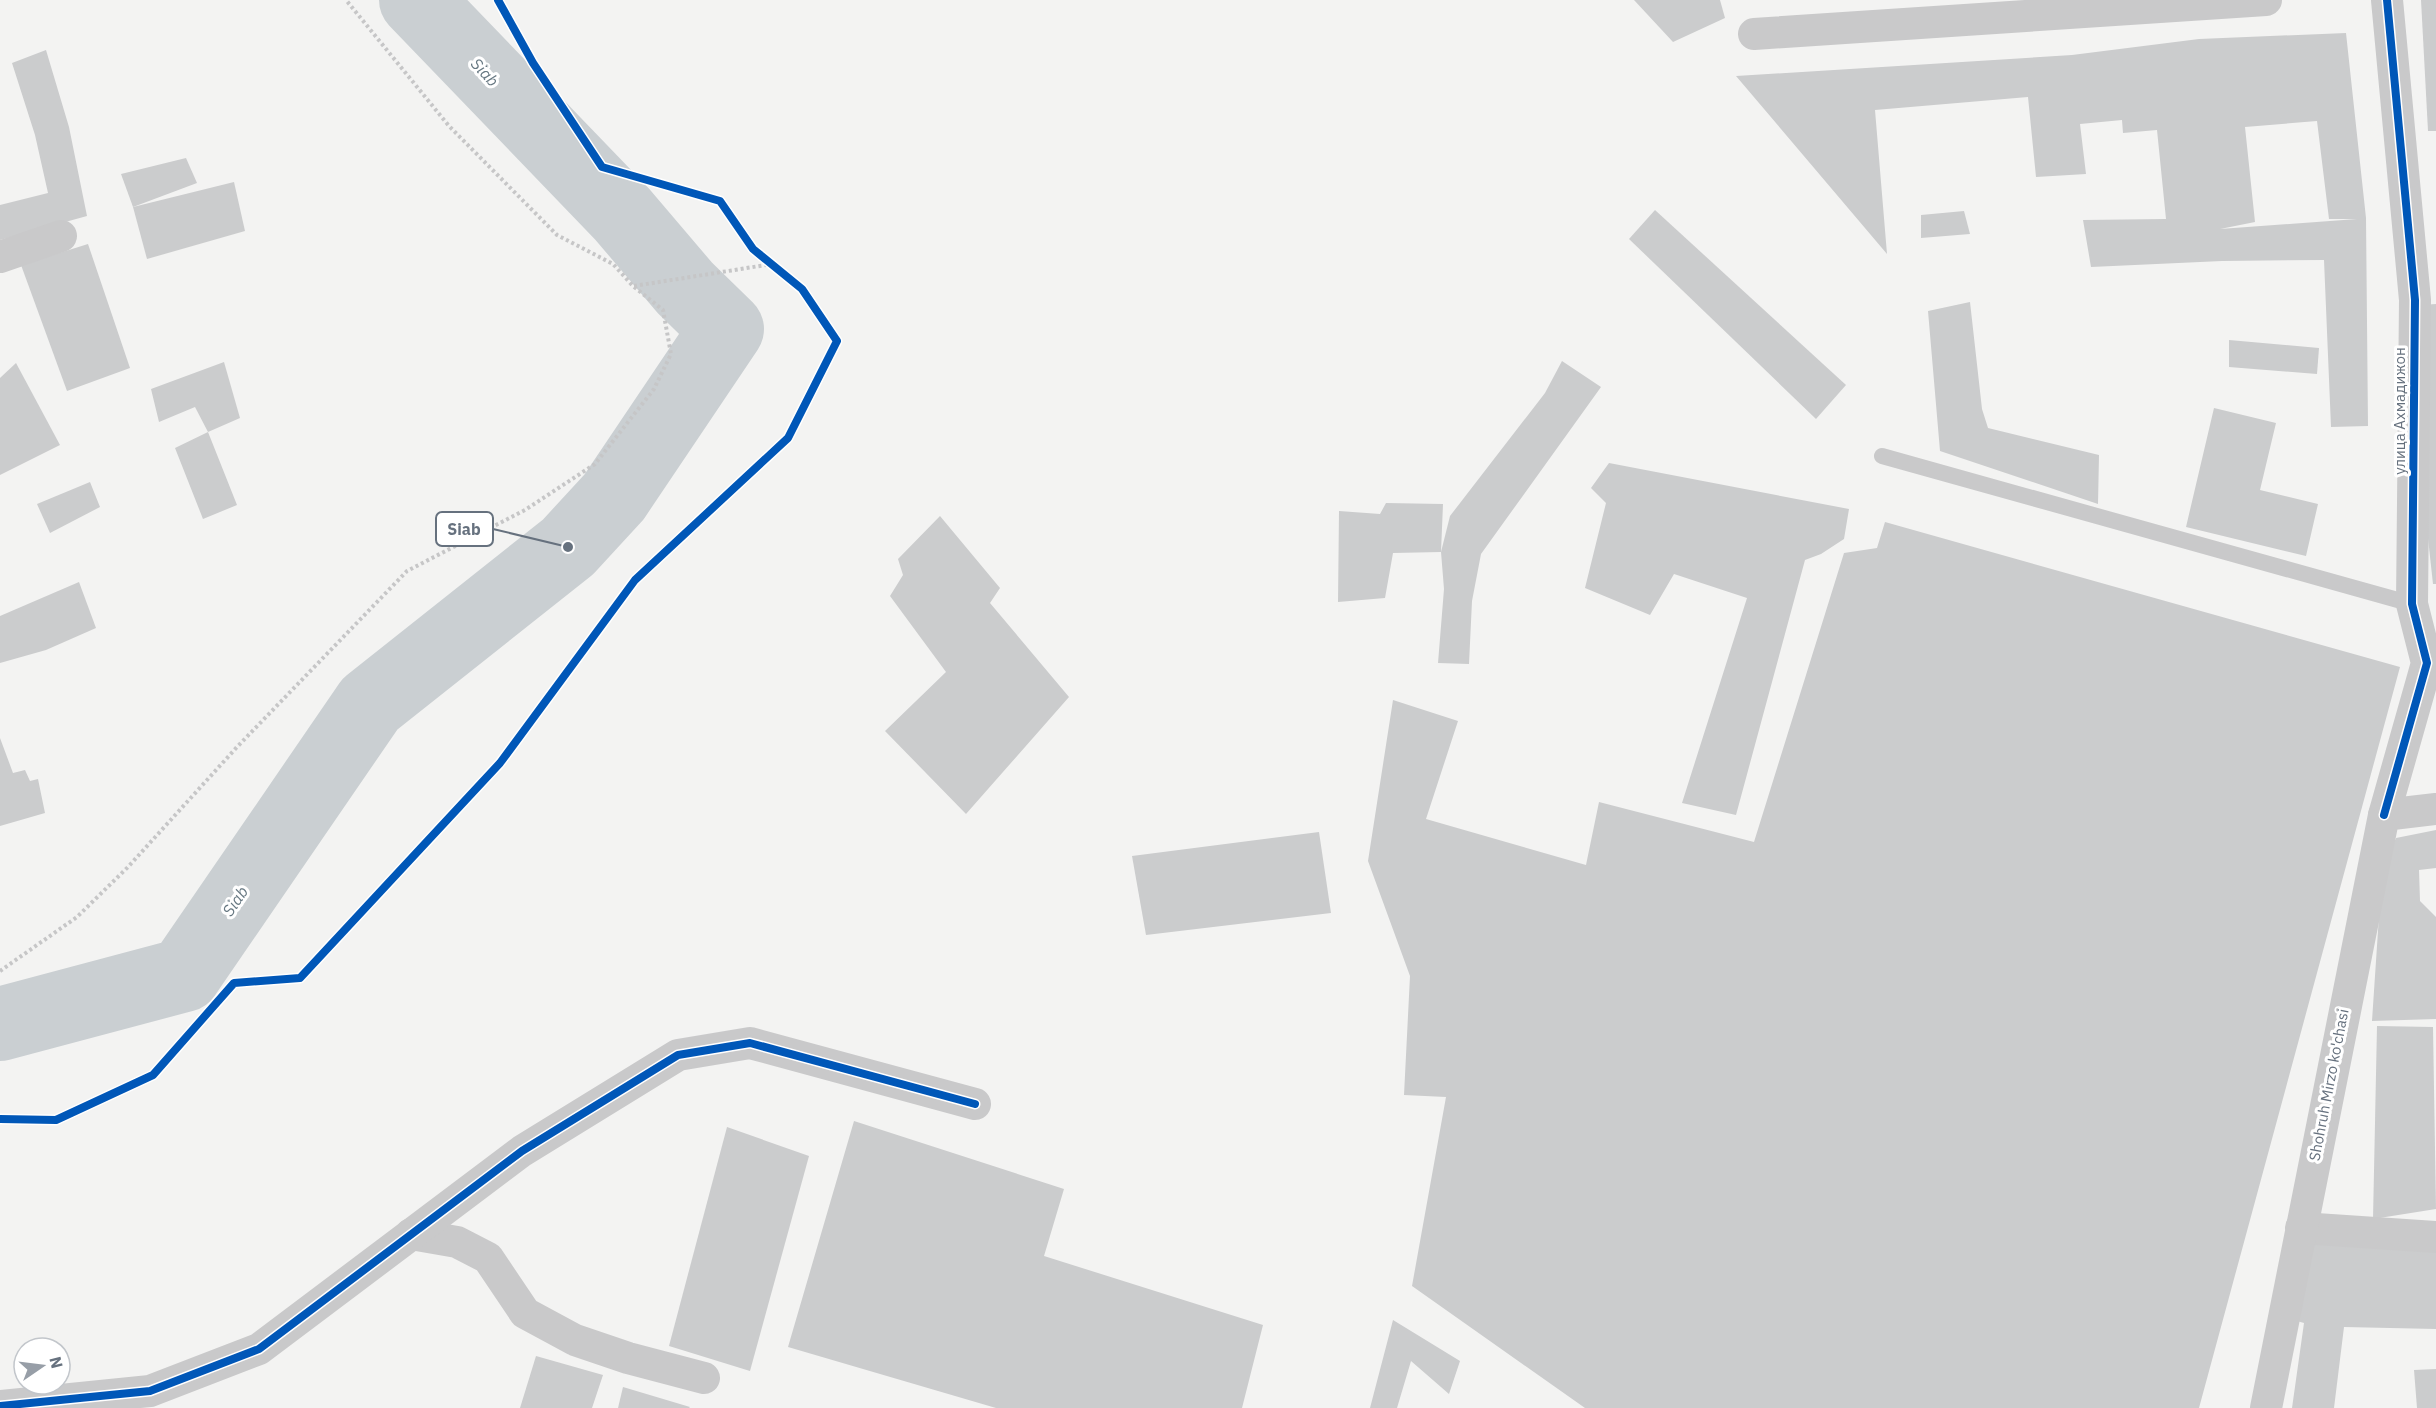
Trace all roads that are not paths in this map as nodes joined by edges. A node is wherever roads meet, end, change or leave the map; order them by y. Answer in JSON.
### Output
{"nodes":[{"id":1,"x":2266,"y":0,"type":"edge"},
{"id":2,"x":2387,"y":0,"type":"edge"},
{"id":3,"x":1754,"y":34,"type":"dead end"},
{"id":4,"x":61,"y":236,"type":"dead end"},
{"id":5,"x":0,"y":257,"type":"edge"},
{"id":6,"x":2426,"y":300,"type":"edge"},
{"id":7,"x":1882,"y":456,"type":"dead end"},
{"id":8,"x":2412,"y":604,"type":"junction"},
{"id":9,"x":2436,"y":809,"type":"edge"},
{"id":10,"x":2384,"y":815,"type":"junction"},
{"id":11,"x":975,"y":1104,"type":"dead end"},
{"id":12,"x":2301,"y":1228,"type":"junction"},
{"id":13,"x":411,"y":1234,"type":"junction"},
{"id":14,"x":2436,"y":1237,"type":"edge"},
{"id":15,"x":704,"y":1378,"type":"dead end"},
{"id":16,"x":0,"y":1406,"type":"edge"},
{"id":17,"x":2266,"y":1408,"type":"edge"}],
"edges":[{"from":1,"to":3,"type":"street"},
{"from":2,"to":6,"type":"street","name":"улица Ахмадижон"},
{"from":4,"to":5,"type":"street"},
{"from":6,"to":8,"type":"street","name":"улица Ахмадижон"},
{"from":7,"to":8,"type":"lane"},
{"from":8,"to":10,"type":"street","name":"улица Ахмадижон"},
{"from":9,"to":10,"type":"street"},
{"from":10,"to":12,"type":"street","name":"Shohruh Mirzo ko'chasi"},
{"from":11,"to":13,"type":"street"},
{"from":12,"to":14,"type":"street"},
{"from":12,"to":17,"type":"street","name":"Shohruh Mirzo ko'chasi"},
{"from":13,"to":15,"type":"street"},
{"from":13,"to":16,"type":"street"}]}
